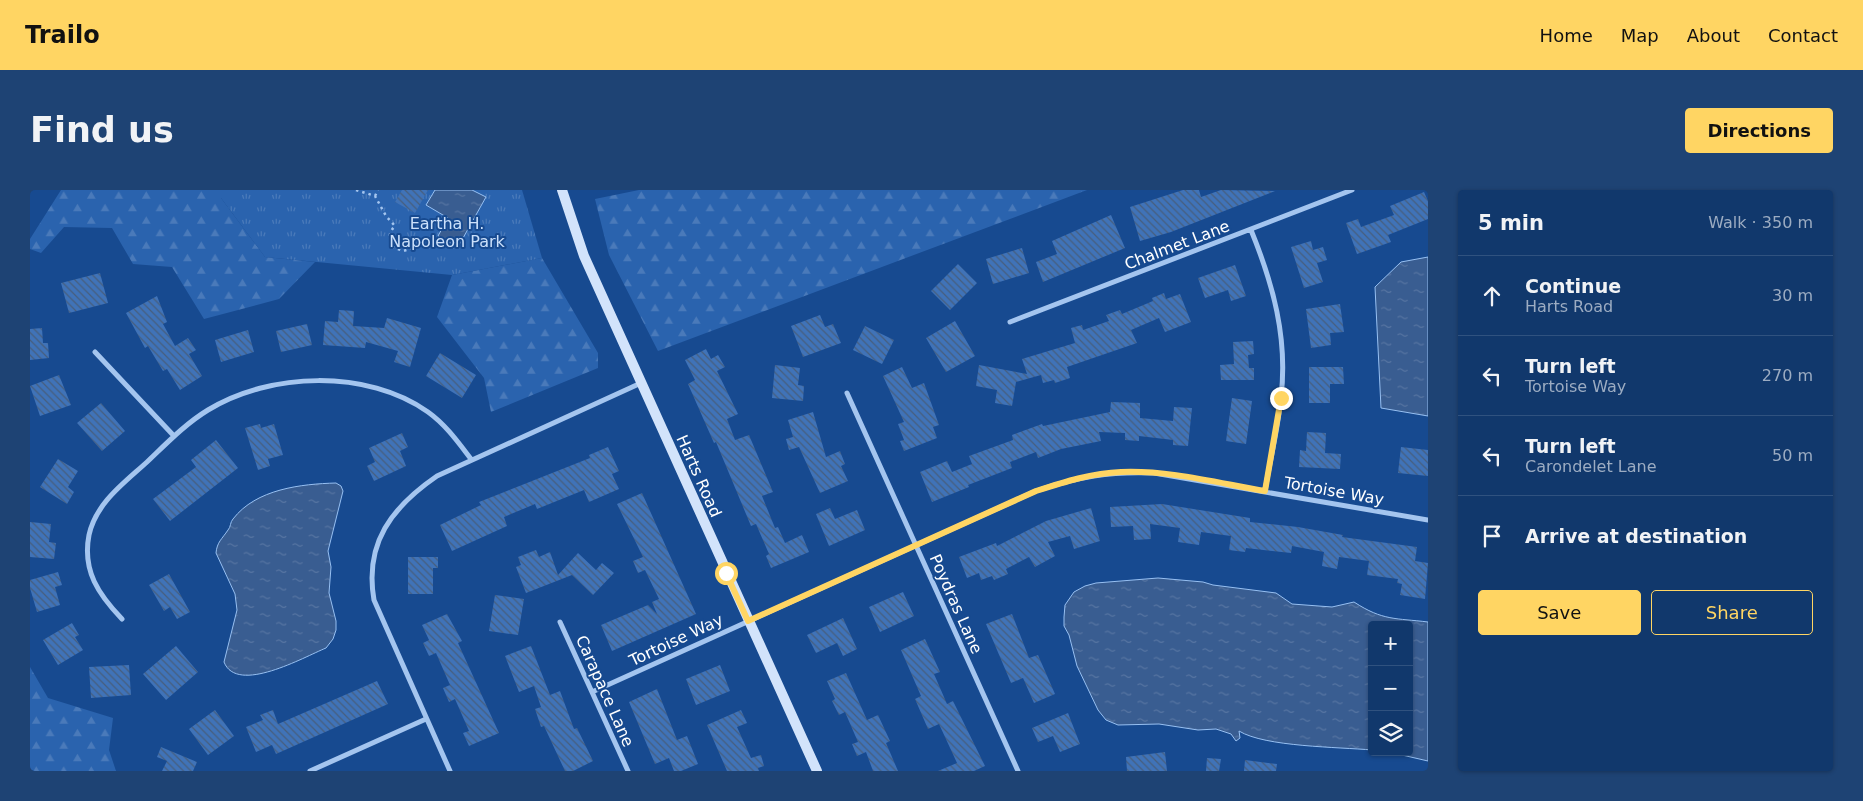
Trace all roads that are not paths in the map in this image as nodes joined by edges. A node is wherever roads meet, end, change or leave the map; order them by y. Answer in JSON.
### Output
{"nodes":[{"id":1,"x":562,"y":190,"type":"edge"},
{"id":2,"x":1352,"y":190,"type":"edge"},
{"id":3,"x":1251,"y":230,"type":"junction"},
{"id":4,"x":1010,"y":322,"type":"dead end"},
{"id":5,"x":95,"y":352,"type":"dead end"},
{"id":6,"x":641,"y":383,"type":"junction"},
{"id":7,"x":847,"y":393,"type":"dead end"},
{"id":8,"x":174,"y":436,"type":"junction"},
{"id":9,"x":472,"y":459,"type":"junction"},
{"id":10,"x":1265,"y":491,"type":"junction"},
{"id":11,"x":1428,"y":520,"type":"edge"},
{"id":12,"x":916,"y":546,"type":"junction"},
{"id":13,"x":122,"y":619,"type":"dead end"},
{"id":14,"x":748,"y":621,"type":"junction"},
{"id":15,"x":560,"y":622,"type":"dead end"},
{"id":16,"x":592,"y":692,"type":"junction"},
{"id":17,"x":426,"y":719,"type":"junction"},
{"id":18,"x":310,"y":771,"type":"edge"},
{"id":19,"x":450,"y":771,"type":"edge"},
{"id":20,"x":628,"y":771,"type":"edge"},
{"id":21,"x":816,"y":771,"type":"edge"},
{"id":22,"x":1018,"y":771,"type":"edge"}],
"edges":[{"from":1,"to":6,"type":"street","name":"Harts Road"},
{"from":2,"to":3,"type":"street","name":"Chalmet Lane"},
{"from":3,"to":4,"type":"street","name":"Chalmet Lane"},
{"from":3,"to":10,"type":"street"},
{"from":5,"to":8,"type":"street"},
{"from":6,"to":9,"type":"street"},
{"from":6,"to":14,"type":"street","name":"Harts Road"},
{"from":7,"to":12,"type":"street","name":"Poydras Lane"},
{"from":8,"to":9,"type":"street"},
{"from":8,"to":13,"type":"street"},
{"from":9,"to":17,"type":"street"},
{"from":10,"to":11,"type":"street","name":"Tortoise Way"},
{"from":10,"to":12,"type":"street","name":"Tortoise Way"},
{"from":12,"to":14,"type":"street","name":"Tortoise Way"},
{"from":12,"to":22,"type":"street","name":"Poydras Lane"},
{"from":14,"to":16,"type":"street","name":"Tortoise Way"},
{"from":14,"to":21,"type":"street","name":"Harts Road"},
{"from":15,"to":16,"type":"street","name":"Carapace Lane"},
{"from":16,"to":20,"type":"street","name":"Carapace Lane"},
{"from":17,"to":18,"type":"street"},
{"from":17,"to":19,"type":"street"}]}
